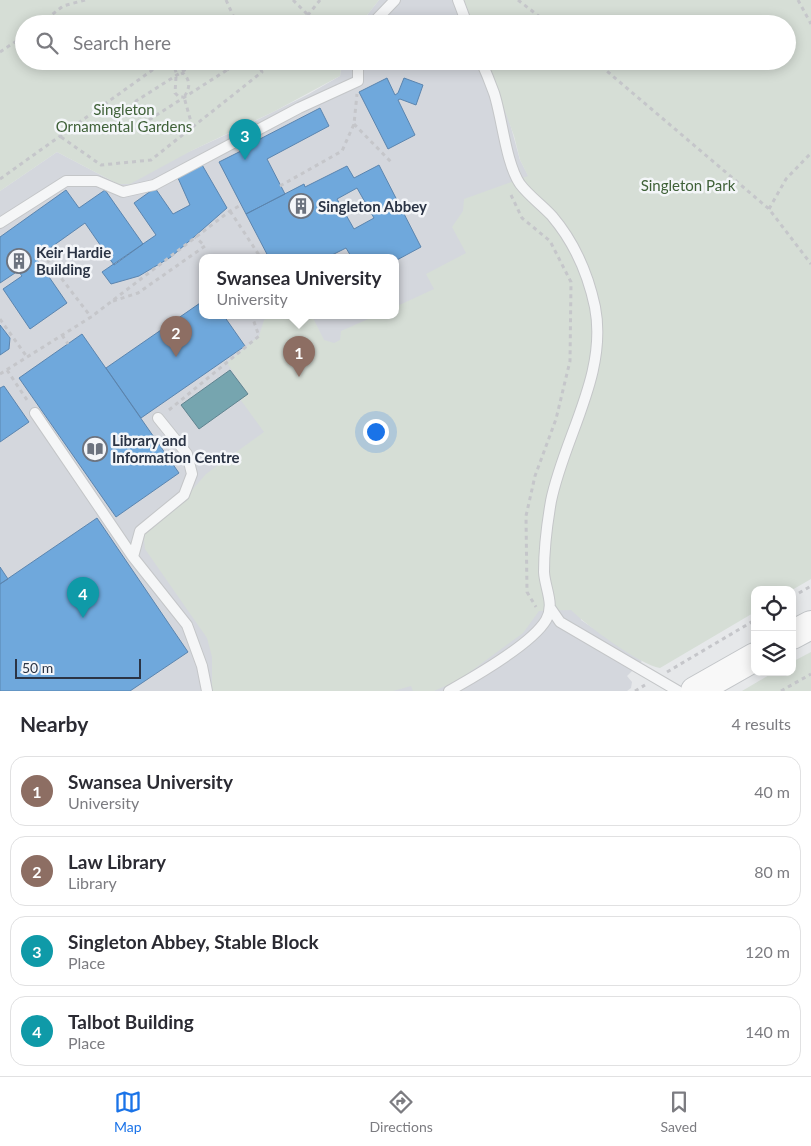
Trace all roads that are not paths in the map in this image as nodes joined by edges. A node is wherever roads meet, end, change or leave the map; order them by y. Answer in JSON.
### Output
{"nodes":[{"id":1,"x":394,"y":0,"type":"edge"},
{"id":2,"x":458,"y":0,"type":"edge"},
{"id":3,"x":380,"y":15,"type":"edge"},
{"id":4,"x":463,"y":15,"type":"edge"},
{"id":5,"x":358,"y":70,"type":"edge"},
{"id":6,"x":485,"y":70,"type":"edge"},
{"id":7,"x":0,"y":223,"type":"edge"},
{"id":8,"x":35,"y":413,"type":"road end"},
{"id":9,"x":158,"y":418,"type":"road end"},
{"id":10,"x":133,"y":557,"type":"junction"},
{"id":11,"x":551,"y":609,"type":"junction"},
{"id":12,"x":811,"y":624,"type":"edge"},
{"id":13,"x":796,"y":633,"type":"edge"},
{"id":14,"x":751,"y":659,"type":"edge"},
{"id":15,"x":207,"y":691,"type":"edge"},
{"id":16,"x":449,"y":691,"type":"edge"},
{"id":17,"x":678,"y":691,"type":"edge"},
{"id":18,"x":696,"y":691,"type":"edge"}],
"edges":[{"from":1,"to":3,"type":"lane"},
{"from":2,"to":4,"type":"lane"},
{"from":5,"to":7,"type":"lane"},
{"from":6,"to":11,"type":"lane"},
{"from":8,"to":10,"type":"lane"},
{"from":9,"to":10,"type":"lane"},
{"from":10,"to":15,"type":"lane"},
{"from":11,"to":16,"type":"lane"},
{"from":11,"to":17,"type":"lane"},
{"from":12,"to":13,"type":"main road"},
{"from":14,"to":18,"type":"main road"}]}
